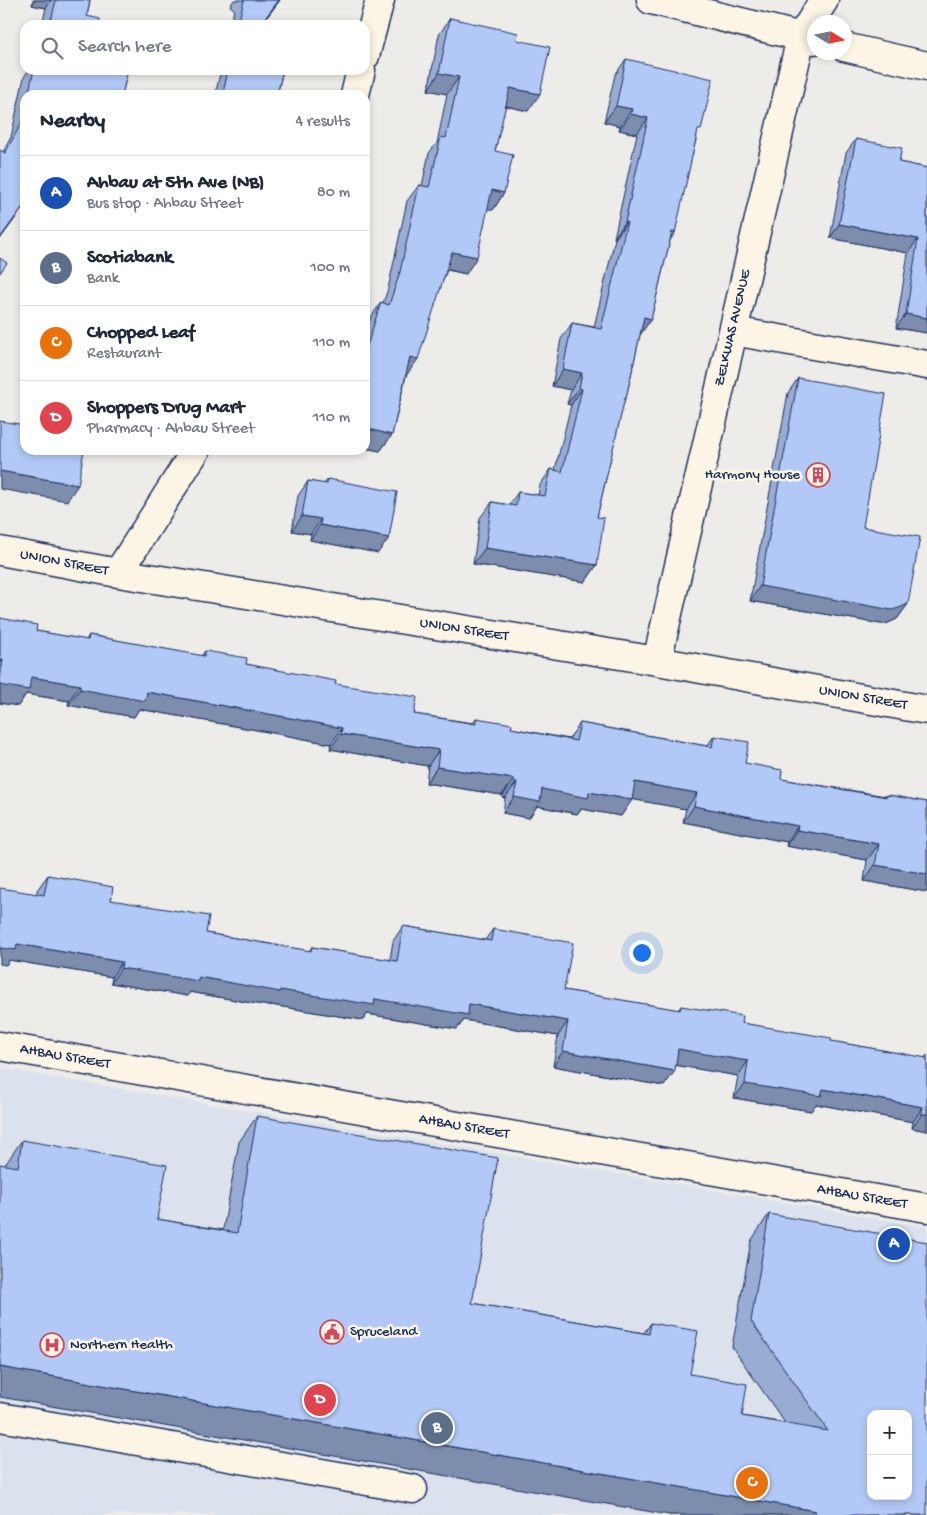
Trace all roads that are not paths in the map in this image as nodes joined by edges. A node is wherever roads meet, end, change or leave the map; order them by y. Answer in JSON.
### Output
{"nodes":[{"id":1,"x":380,"y":0,"type":"edge"},
{"id":2,"x":650,"y":0,"type":"edge"},
{"id":3,"x":824,"y":0,"type":"edge"},
{"id":4,"x":818,"y":15,"type":"edge"},
{"id":5,"x":370,"y":37,"type":"edge"},
{"id":6,"x":807,"y":38,"type":"edge"},
{"id":7,"x":807,"y":42,"type":"edge"},
{"id":8,"x":852,"y":49,"type":"edge"},
{"id":9,"x":927,"y":66,"type":"edge"},
{"id":10,"x":361,"y":75,"type":"edge"},
{"id":11,"x":356,"y":90,"type":"edge"},
{"id":12,"x":733,"y":331,"type":"junction"},
{"id":13,"x":927,"y":365,"type":"edge"},
{"id":14,"x":193,"y":455,"type":"edge"},
{"id":15,"x":0,"y":551,"type":"edge"},
{"id":16,"x":118,"y":573,"type":"junction"},
{"id":17,"x":656,"y":661,"type":"junction"},
{"id":18,"x":927,"y":710,"type":"edge"},
{"id":19,"x":0,"y":1046,"type":"edge"},
{"id":20,"x":927,"y":1208,"type":"edge"},
{"id":21,"x":0,"y":1417,"type":"edge"},
{"id":22,"x":413,"y":1489,"type":"dead end"}],
"edges":[{"from":1,"to":5,"type":"street"},
{"from":2,"to":6,"type":"street"},
{"from":3,"to":4,"type":"street","name":"ZELKWAS AVENUE"},
{"from":7,"to":12,"type":"street","name":"ZELKWAS AVENUE"},
{"from":8,"to":9,"type":"street"},
{"from":10,"to":11,"type":"street"},
{"from":12,"to":13,"type":"street"},
{"from":12,"to":17,"type":"street","name":"ZELKWAS AVENUE"},
{"from":14,"to":16,"type":"street"},
{"from":15,"to":16,"type":"street","name":"UNION STREET"},
{"from":16,"to":17,"type":"street","name":"UNION STREET"},
{"from":17,"to":18,"type":"street","name":"UNION STREET"},
{"from":19,"to":20,"type":"street","name":"AHBAU STREET"},
{"from":21,"to":22,"type":"street"}]}
